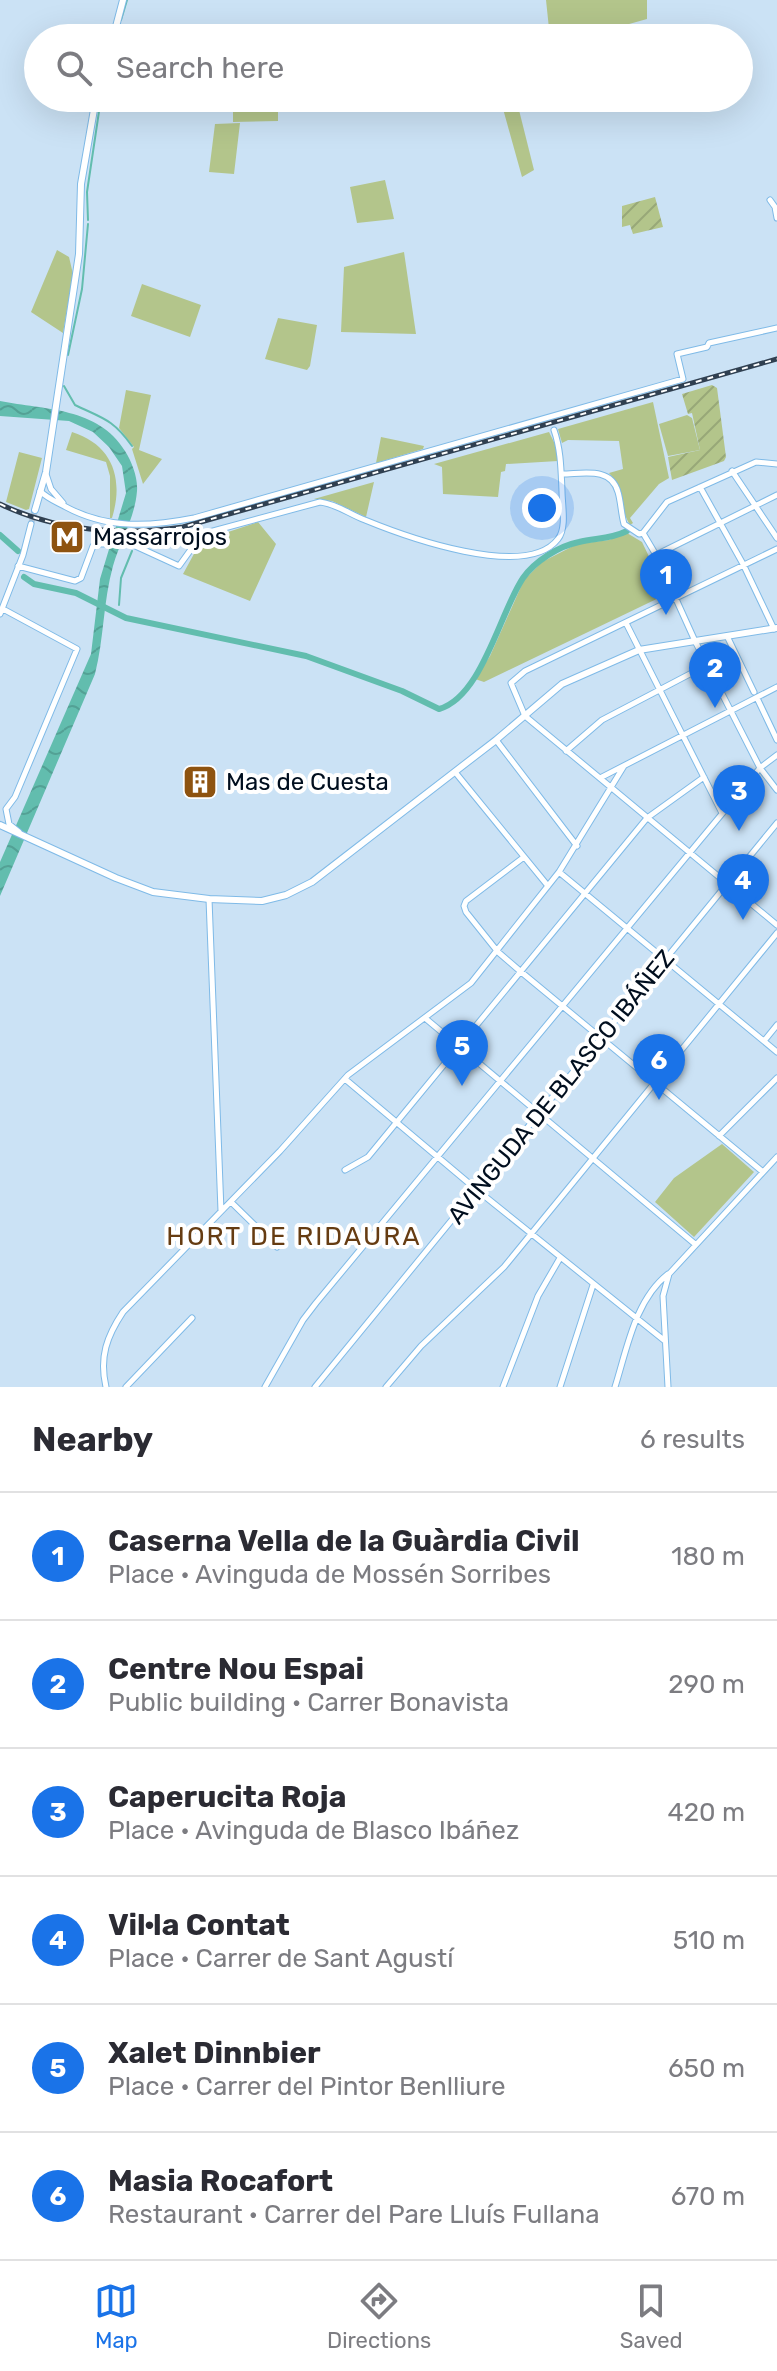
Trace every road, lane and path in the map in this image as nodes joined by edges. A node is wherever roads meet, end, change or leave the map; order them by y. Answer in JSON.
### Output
{"nodes":[{"id":1,"x":123,"y":0,"type":"edge"},
{"id":2,"x":117,"y":24,"type":"edge"},
{"id":3,"x":94,"y":112,"type":"edge"},
{"id":4,"x":770,"y":200,"type":"dead end"},
{"id":5,"x":777,"y":218,"type":"edge"},
{"id":6,"x":777,"y":328,"type":"edge"},
{"id":7,"x":554,"y":430,"type":"dead end"},
{"id":8,"x":777,"y":464,"type":"edge"},
{"id":9,"x":732,"y":471,"type":"junction"},
{"id":10,"x":46,"y":472,"type":"junction"},
{"id":11,"x":562,"y":474,"type":"junction"},
{"id":12,"x":700,"y":487,"type":"junction"},
{"id":13,"x":40,"y":491,"type":"junction"},
{"id":14,"x":52,"y":491,"type":"junction"},
{"id":15,"x":777,"y":495,"type":"edge"},
{"id":16,"x":49,"y":499,"type":"junction"},
{"id":17,"x":756,"y":505,"type":"junction"},
{"id":18,"x":70,"y":508,"type":"junction"},
{"id":19,"x":35,"y":509,"type":"joint"},
{"id":20,"x":31,"y":524,"type":"tunnel mouth"},
{"id":21,"x":719,"y":524,"type":"junction"},
{"id":22,"x":643,"y":533,"type":"junction"},
{"id":23,"x":777,"y":538,"type":"edge"},
{"id":24,"x":777,"y":549,"type":"edge"},
{"id":25,"x":656,"y":555,"type":"junction"},
{"id":26,"x":743,"y":564,"type":"junction"},
{"id":27,"x":18,"y":566,"type":"junction"},
{"id":28,"x":676,"y":598,"type":"junction"},
{"id":29,"x":1,"y":612,"type":"edge"},
{"id":30,"x":626,"y":623,"type":"junction"},
{"id":31,"x":776,"y":629,"type":"edge"},
{"id":32,"x":727,"y":636,"type":"junction"},
{"id":33,"x":695,"y":641,"type":"junction"},
{"id":34,"x":639,"y":650,"type":"junction"},
{"id":35,"x":707,"y":665,"type":"junction"},
{"id":36,"x":777,"y":687,"type":"edge"},
{"id":37,"x":659,"y":690,"type":"junction"},
{"id":38,"x":755,"y":695,"type":"junction"},
{"id":39,"x":731,"y":711,"type":"junction"},
{"id":40,"x":525,"y":716,"type":"junction"},
{"id":41,"x":683,"y":736,"type":"junction"},
{"id":42,"x":496,"y":740,"type":"junction"},
{"id":43,"x":777,"y":740,"type":"edge"},
{"id":44,"x":566,"y":751,"type":"junction"},
{"id":45,"x":777,"y":755,"type":"edge"},
{"id":46,"x":624,"y":766,"type":"junction"},
{"id":47,"x":760,"y":768,"type":"junction"},
{"id":48,"x":455,"y":772,"type":"junction"},
{"id":49,"x":704,"y":777,"type":"junction"},
{"id":50,"x":599,"y":778,"type":"junction"},
{"id":51,"x":613,"y":788,"type":"junction"},
{"id":52,"x":777,"y":790,"type":"edge"},
{"id":53,"x":722,"y":813,"type":"junction"},
{"id":54,"x":647,"y":818,"type":"junction"},
{"id":55,"x":777,"y":823,"type":"edge"},
{"id":56,"x":4,"y":826,"type":"edge"},
{"id":57,"x":577,"y":846,"type":"junction"},
{"id":58,"x":689,"y":852,"type":"junction"},
{"id":59,"x":524,"y":857,"type":"junction"},
{"id":60,"x":559,"y":872,"type":"junction"},
{"id":61,"x":728,"y":884,"type":"junction"},
{"id":62,"x":548,"y":886,"type":"junction"},
{"id":63,"x":584,"y":894,"type":"junction"},
{"id":64,"x":209,"y":899,"type":"junction"},
{"id":65,"x":777,"y":925,"type":"edge"},
{"id":66,"x":627,"y":929,"type":"junction"},
{"id":67,"x":777,"y":933,"type":"edge"},
{"id":68,"x":498,"y":952,"type":"junction"},
{"id":69,"x":665,"y":960,"type":"junction"},
{"id":70,"x":520,"y":971,"type":"junction"},
{"id":71,"x":719,"y":1004,"type":"junction"},
{"id":72,"x":563,"y":1005,"type":"junction"},
{"id":73,"x":425,"y":1018,"type":"junction"},
{"id":74,"x":777,"y":1025,"type":"edge"},
{"id":75,"x":602,"y":1037,"type":"junction"},
{"id":76,"x":764,"y":1041,"type":"junction"},
{"id":77,"x":459,"y":1047,"type":"junction"},
{"id":78,"x":777,"y":1052,"type":"edge"},
{"id":79,"x":777,"y":1078,"type":"edge"},
{"id":80,"x":345,"y":1079,"type":"junction"},
{"id":81,"x":501,"y":1082,"type":"junction"},
{"id":82,"x":655,"y":1082,"type":"junction"},
{"id":83,"x":538,"y":1114,"type":"junction"},
{"id":84,"x":397,"y":1122,"type":"junction"},
{"id":85,"x":719,"y":1136,"type":"junction"},
{"id":86,"x":438,"y":1157,"type":"junction"},
{"id":87,"x":777,"y":1157,"type":"edge"},
{"id":88,"x":593,"y":1158,"type":"junction"},
{"id":89,"x":345,"y":1170,"type":"dead end"},
{"id":90,"x":763,"y":1172,"type":"junction"},
{"id":91,"x":476,"y":1190,"type":"junction"},
{"id":92,"x":231,"y":1202,"type":"junction"},
{"id":93,"x":221,"y":1212,"type":"junction"},
{"id":94,"x":531,"y":1234,"type":"junction"},
{"id":95,"x":695,"y":1244,"type":"junction"},
{"id":96,"x":277,"y":1247,"type":"dead end"},
{"id":97,"x":560,"y":1258,"type":"junction"},
{"id":98,"x":669,"y":1274,"type":"junction"},
{"id":99,"x":593,"y":1285,"type":"junction"},
{"id":100,"x":192,"y":1318,"type":"dead end"},
{"id":101,"x":637,"y":1320,"type":"junction"},
{"id":102,"x":665,"y":1341,"type":"junction"},
{"id":103,"x":106,"y":1387,"type":"edge"},
{"id":104,"x":126,"y":1387,"type":"edge"},
{"id":105,"x":265,"y":1387,"type":"edge"},
{"id":106,"x":315,"y":1387,"type":"edge"},
{"id":107,"x":387,"y":1387,"type":"edge"},
{"id":108,"x":503,"y":1387,"type":"edge"},
{"id":109,"x":560,"y":1387,"type":"edge"},
{"id":110,"x":615,"y":1387,"type":"edge"},
{"id":111,"x":668,"y":1387,"type":"edge"}],
"edges":[{"from":1,"to":2,"type":"street"},
{"from":3,"to":10,"type":"street"},
{"from":4,"to":5,"type":"street"},
{"from":6,"to":18,"type":"street"},
{"from":7,"to":11,"type":"street"},
{"from":8,"to":9,"type":"street"},
{"from":9,"to":12,"type":"street"},
{"from":9,"to":17,"type":"street"},
{"from":10,"to":13,"type":"street"},
{"from":10,"to":14,"type":"street"},
{"from":11,"to":22,"type":"street"},
{"from":11,"to":27,"type":"street"},
{"from":12,"to":21,"type":"street"},
{"from":12,"to":22,"type":"street"},
{"from":13,"to":14,"type":"street"},
{"from":13,"to":16,"type":"street"},
{"from":13,"to":19,"type":"street"},
{"from":14,"to":18,"type":"street"},
{"from":15,"to":17,"type":"street"},
{"from":16,"to":18,"type":"street"},
{"from":16,"to":19,"type":"street"},
{"from":17,"to":21,"type":"street"},
{"from":17,"to":23,"type":"street"},
{"from":20,"to":27,"type":"street"},
{"from":21,"to":25,"type":"street"},
{"from":21,"to":26,"type":"street"},
{"from":22,"to":25,"type":"street"},
{"from":24,"to":26,"type":"street"},
{"from":25,"to":28,"type":"street"},
{"from":26,"to":28,"type":"street"},
{"from":26,"to":31,"type":"street"},
{"from":27,"to":29,"type":"street"},
{"from":28,"to":30,"type":"street"},
{"from":28,"to":33,"type":"street"},
{"from":29,"to":56,"type":"street"},
{"from":30,"to":34,"type":"street"},
{"from":30,"to":40,"type":"street"},
{"from":31,"to":32,"type":"street"},
{"from":32,"to":33,"type":"street"},
{"from":32,"to":38,"type":"street"},
{"from":33,"to":34,"type":"street"},
{"from":33,"to":35,"type":"street"},
{"from":34,"to":37,"type":"street"},
{"from":34,"to":40,"type":"street"},
{"from":35,"to":37,"type":"street"},
{"from":35,"to":39,"type":"street"},
{"from":36,"to":38,"type":"street"},
{"from":37,"to":41,"type":"street"},
{"from":37,"to":44,"type":"street"},
{"from":38,"to":39,"type":"street"},
{"from":38,"to":43,"type":"street"},
{"from":39,"to":41,"type":"street"},
{"from":39,"to":47,"type":"street"},
{"from":40,"to":42,"type":"street"},
{"from":40,"to":44,"type":"street"},
{"from":41,"to":46,"type":"street"},
{"from":41,"to":49,"type":"street"},
{"from":42,"to":48,"type":"street"},
{"from":42,"to":57,"type":"street"},
{"from":44,"to":50,"type":"street"},
{"from":45,"to":47,"type":"street"},
{"from":46,"to":50,"type":"street"},
{"from":46,"to":51,"type":"street"},
{"from":47,"to":52,"type":"street"},
{"from":47,"to":53,"type":"street"},
{"from":48,"to":59,"type":"street"},
{"from":48,"to":64,"type":"street"},
{"from":49,"to":53,"type":"street"},
{"from":49,"to":54,"type":"street"},
{"from":50,"to":51,"type":"street"},
{"from":51,"to":54,"type":"street"},
{"from":51,"to":57,"type":"street"},
{"from":53,"to":58,"type":"street"},
{"from":54,"to":58,"type":"street"},
{"from":54,"to":63,"type":"street"},
{"from":55,"to":61,"type":"street","name":"AVINGUDA DE BLASCO IBÁÑEZ"},
{"from":56,"to":64,"type":"street"},
{"from":57,"to":60,"type":"street"},
{"from":58,"to":61,"type":"street"},
{"from":58,"to":66,"type":"street"},
{"from":59,"to":62,"type":"street"},
{"from":59,"to":68,"type":"street"},
{"from":60,"to":62,"type":"street"},
{"from":60,"to":63,"type":"street"},
{"from":61,"to":65,"type":"street"},
{"from":61,"to":69,"type":"street","name":"AVINGUDA DE BLASCO IBÁÑEZ"},
{"from":62,"to":68,"type":"street"},
{"from":63,"to":66,"type":"street"},
{"from":63,"to":70,"type":"street"},
{"from":64,"to":93,"type":"street"},
{"from":66,"to":69,"type":"street"},
{"from":66,"to":72,"type":"street"},
{"from":67,"to":71,"type":"street"},
{"from":68,"to":70,"type":"street"},
{"from":68,"to":73,"type":"street"},
{"from":69,"to":71,"type":"street"},
{"from":69,"to":75,"type":"street","name":"AVINGUDA DE BLASCO IBÁÑEZ"},
{"from":70,"to":72,"type":"street"},
{"from":70,"to":77,"type":"street"},
{"from":71,"to":76,"type":"street"},
{"from":71,"to":82,"type":"street"},
{"from":72,"to":75,"type":"street"},
{"from":72,"to":81,"type":"street"},
{"from":73,"to":77,"type":"street"},
{"from":73,"to":80,"type":"street"},
{"from":74,"to":76,"type":"street"},
{"from":75,"to":82,"type":"street"},
{"from":75,"to":83,"type":"street","name":"AVINGUDA DE BLASCO IBÁÑEZ"},
{"from":76,"to":78,"type":"street"},
{"from":77,"to":81,"type":"street"},
{"from":77,"to":84,"type":"street"},
{"from":79,"to":85,"type":"street"},
{"from":80,"to":84,"type":"street"},
{"from":80,"to":92,"type":"street"},
{"from":81,"to":83,"type":"street"},
{"from":81,"to":86,"type":"street"},
{"from":82,"to":85,"type":"street"},
{"from":82,"to":88,"type":"street"},
{"from":83,"to":88,"type":"street"},
{"from":83,"to":91,"type":"street","name":"AVINGUDA DE BLASCO IBÁÑEZ"},
{"from":84,"to":86,"type":"street"},
{"from":84,"to":89,"type":"street"},
{"from":85,"to":90,"type":"street"},
{"from":86,"to":91,"type":"street"},
{"from":86,"to":105,"type":"street"},
{"from":87,"to":90,"type":"street"},
{"from":88,"to":94,"type":"street"},
{"from":88,"to":95,"type":"street"},
{"from":90,"to":95,"type":"street"},
{"from":91,"to":94,"type":"street"},
{"from":91,"to":106,"type":"street","name":"AVINGUDA DE BLASCO IBÁÑEZ"},
{"from":92,"to":93,"type":"street"},
{"from":92,"to":96,"type":"street"},
{"from":93,"to":103,"type":"street"},
{"from":94,"to":97,"type":"street"},
{"from":94,"to":107,"type":"street"},
{"from":95,"to":98,"type":"street"},
{"from":97,"to":99,"type":"street"},
{"from":97,"to":108,"type":"street"},
{"from":98,"to":101,"type":"street"},
{"from":98,"to":102,"type":"street"},
{"from":99,"to":101,"type":"street"},
{"from":99,"to":109,"type":"street"},
{"from":100,"to":104,"type":"street"},
{"from":101,"to":102,"type":"street"},
{"from":101,"to":110,"type":"street"},
{"from":102,"to":111,"type":"street"}]}
